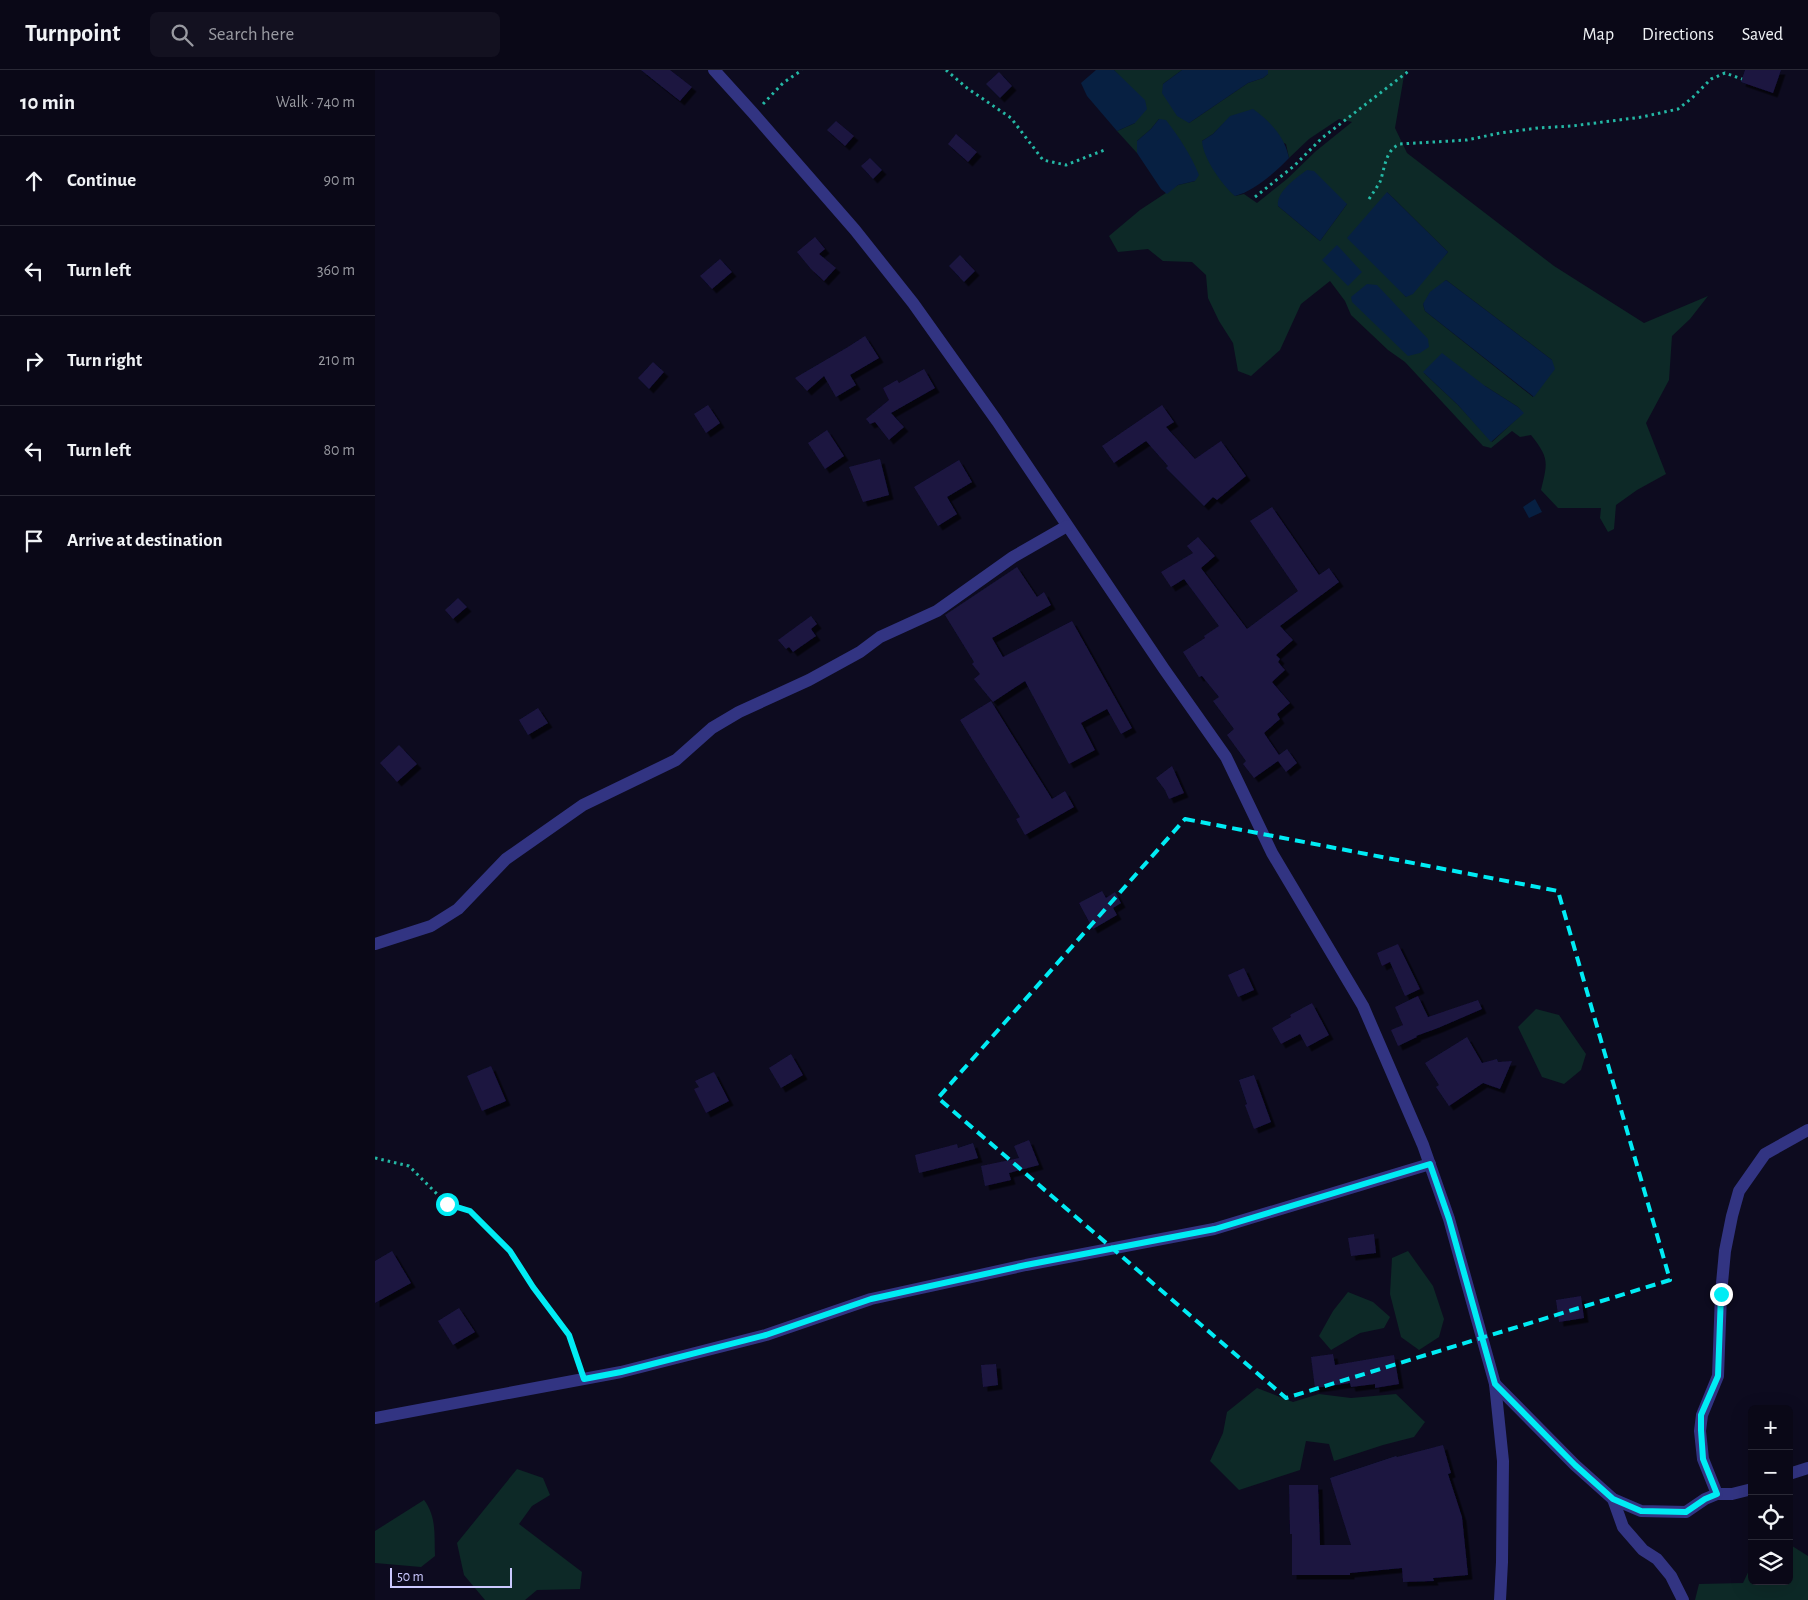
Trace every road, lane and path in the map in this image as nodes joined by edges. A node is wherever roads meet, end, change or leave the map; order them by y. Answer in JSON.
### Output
{"nodes":[{"id":1,"x":714,"y":70,"type":"edge"},
{"id":2,"x":802,"y":70,"type":"edge"},
{"id":3,"x":946,"y":70,"type":"edge"},
{"id":4,"x":1410,"y":70,"type":"edge"},
{"id":5,"x":1742,"y":79,"type":"dead end"},
{"id":6,"x":753,"y":113,"type":"junction"},
{"id":7,"x":1107,"y":149,"type":"dead end"},
{"id":8,"x":1255,"y":196,"type":"dead end"},
{"id":9,"x":1369,"y":199,"type":"dead end"},
{"id":10,"x":1067,"y":526,"type":"junction"},
{"id":11,"x":375,"y":944,"type":"edge"},
{"id":12,"x":1808,"y":1130,"type":"edge"},
{"id":13,"x":375,"y":1158,"type":"edge"},
{"id":14,"x":1430,"y":1164,"type":"junction"},
{"id":15,"x":584,"y":1379,"type":"junction"},
{"id":16,"x":1495,"y":1384,"type":"junction"},
{"id":17,"x":375,"y":1418,"type":"edge"},
{"id":18,"x":1808,"y":1468,"type":"edge"},
{"id":19,"x":1793,"y":1473,"type":"edge"},
{"id":20,"x":1748,"y":1490,"type":"edge"},
{"id":21,"x":1717,"y":1494,"type":"junction"},
{"id":22,"x":1613,"y":1499,"type":"junction"},
{"id":23,"x":1500,"y":1600,"type":"edge"},
{"id":24,"x":1683,"y":1600,"type":"edge"}],
"edges":[{"from":1,"to":6,"type":"street"},
{"from":2,"to":6,"type":"path"},
{"from":3,"to":7,"type":"path"},
{"from":4,"to":8,"type":"path"},
{"from":5,"to":9,"type":"path"},
{"from":6,"to":10,"type":"street"},
{"from":10,"to":11,"type":"street"},
{"from":10,"to":14,"type":"street"},
{"from":12,"to":21,"type":"street"},
{"from":13,"to":15,"type":"path"},
{"from":14,"to":15,"type":"street"},
{"from":14,"to":16,"type":"street"},
{"from":15,"to":17,"type":"street"},
{"from":16,"to":22,"type":"street"},
{"from":16,"to":23,"type":"street"},
{"from":18,"to":19,"type":"street"},
{"from":20,"to":21,"type":"street"},
{"from":21,"to":22,"type":"street"},
{"from":22,"to":24,"type":"street"}]}
